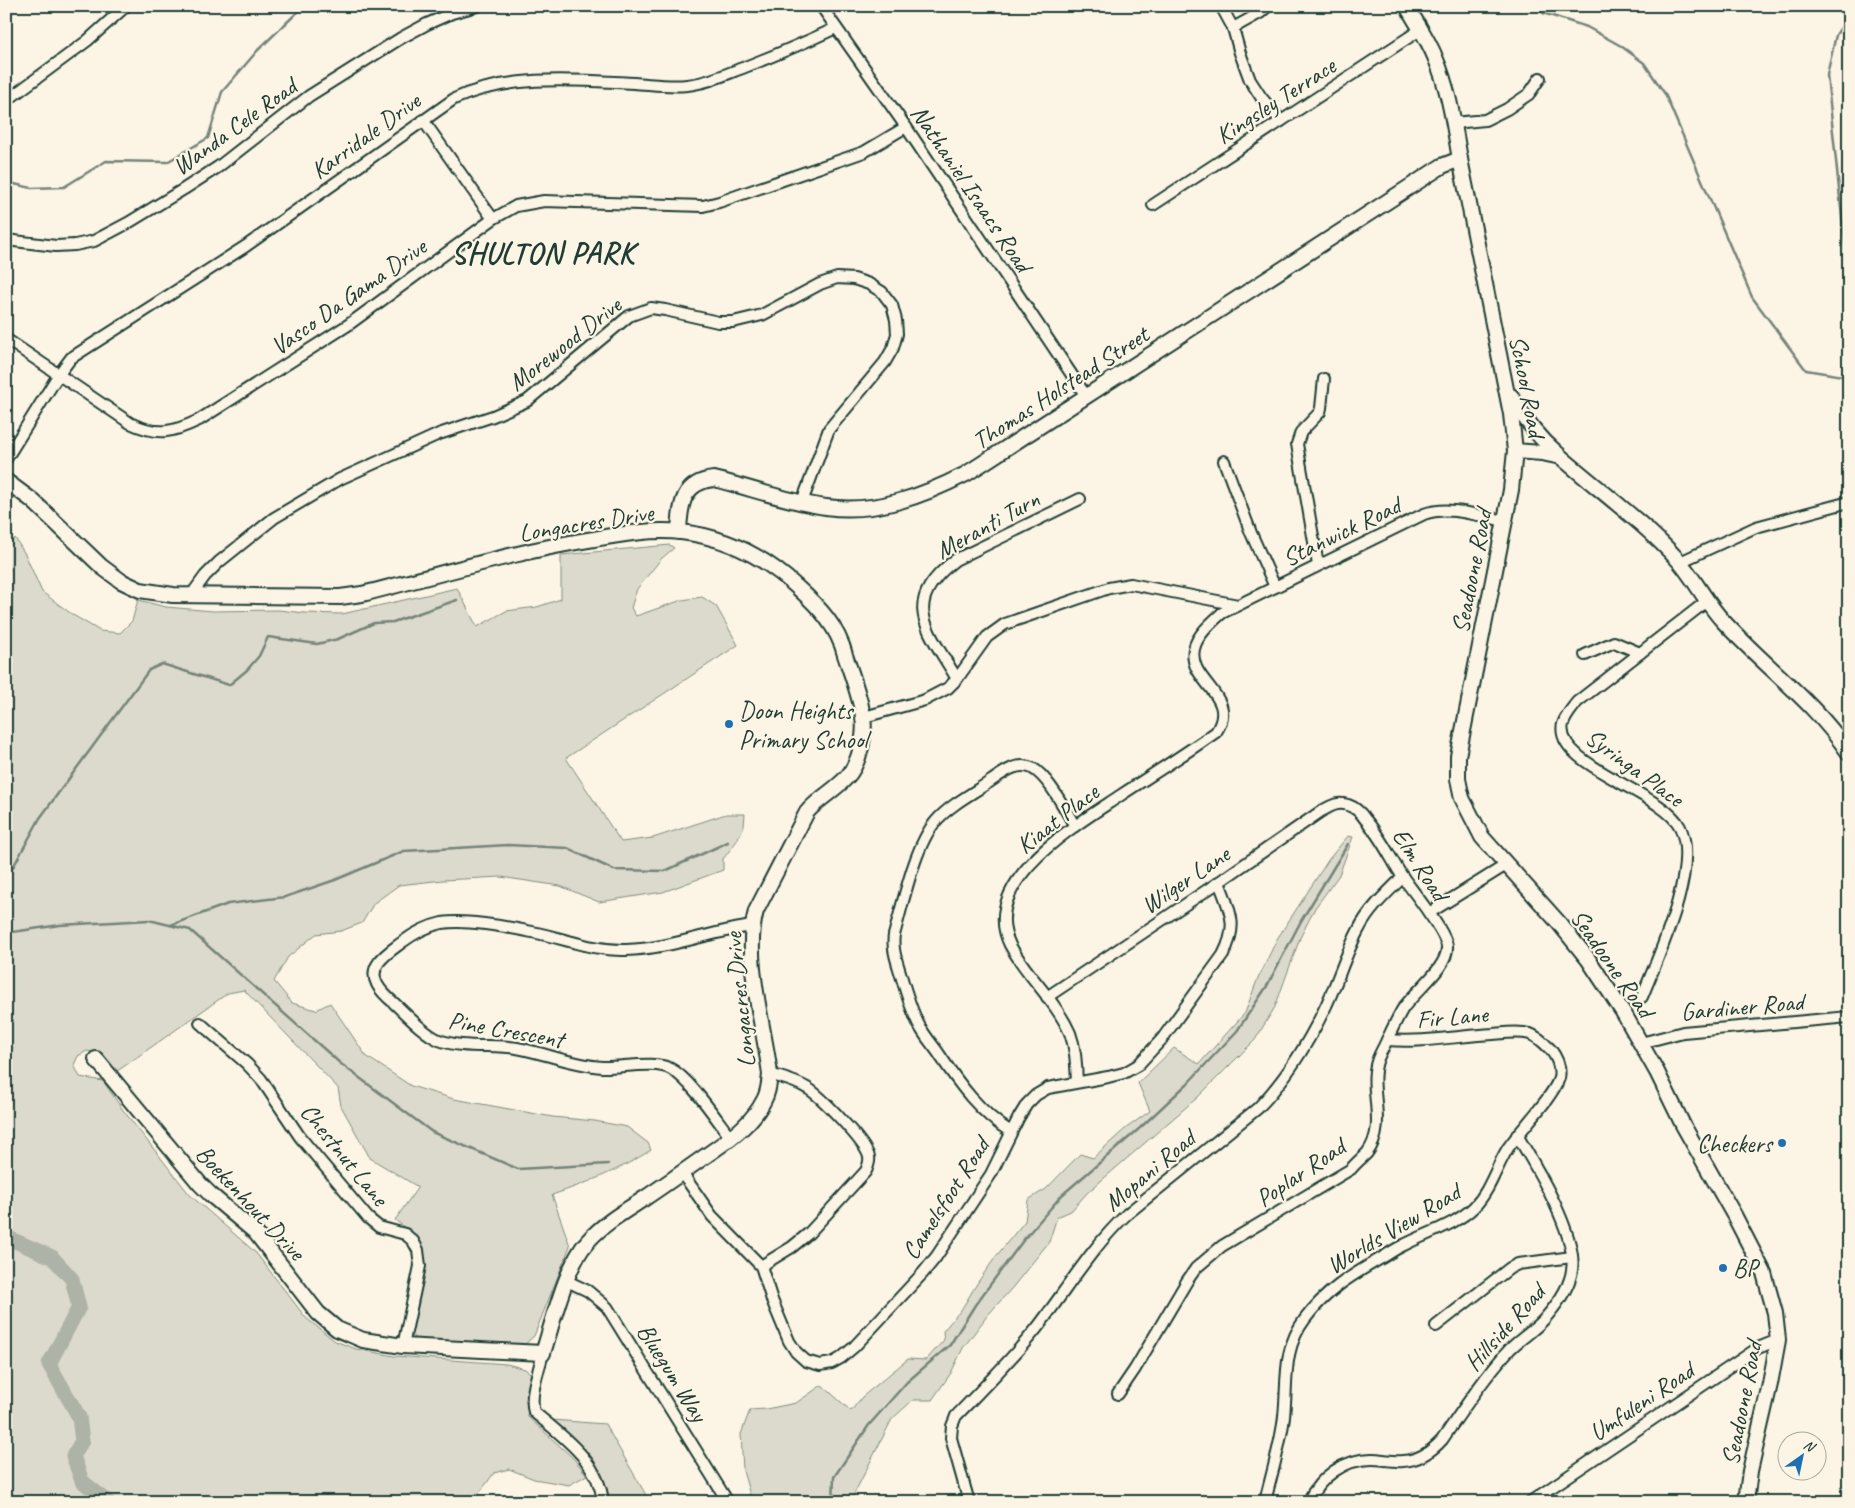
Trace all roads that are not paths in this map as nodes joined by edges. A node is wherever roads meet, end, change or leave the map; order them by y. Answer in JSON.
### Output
{"nodes":[{"id":1,"x":126,"y":6,"type":"edge"},
{"id":2,"x":477,"y":6,"type":"edge"},
{"id":3,"x":821,"y":6,"type":"edge"},
{"id":4,"x":1221,"y":6,"type":"edge"},
{"id":5,"x":1268,"y":6,"type":"edge"},
{"id":6,"x":1407,"y":6,"type":"edge"},
{"id":7,"x":836,"y":28,"type":"junction"},
{"id":8,"x":1233,"y":28,"type":"junction"},
{"id":9,"x":1420,"y":30,"type":"junction"},
{"id":10,"x":1540,"y":78,"type":"dead end"},
{"id":11,"x":6,"y":101,"type":"edge"},
{"id":12,"x":423,"y":120,"type":"junction"},
{"id":13,"x":1281,"y":121,"type":"junction"},
{"id":14,"x":1454,"y":123,"type":"junction"},
{"id":15,"x":906,"y":127,"type":"junction"},
{"id":16,"x":1460,"y":159,"type":"junction"},
{"id":17,"x":1153,"y":205,"type":"dead end"},
{"id":18,"x":493,"y":219,"type":"junction"},
{"id":19,"x":6,"y":240,"type":"edge"},
{"id":20,"x":6,"y":339,"type":"edge"},
{"id":21,"x":59,"y":374,"type":"junction"},
{"id":22,"x":1324,"y":379,"type":"dead end"},
{"id":23,"x":1506,"y":386,"type":"junction"},
{"id":24,"x":1086,"y":396,"type":"junction"},
{"id":25,"x":1514,"y":451,"type":"junction"},
{"id":26,"x":1561,"y":457,"type":"junction"},
{"id":27,"x":6,"y":459,"type":"edge"},
{"id":28,"x":1224,"y":461,"type":"dead end"},
{"id":29,"x":6,"y":481,"type":"edge"},
{"id":30,"x":1080,"y":499,"type":"dead end"},
{"id":31,"x":802,"y":502,"type":"junction"},
{"id":32,"x":1849,"y":502,"type":"edge"},
{"id":33,"x":1504,"y":521,"type":"junction"},
{"id":34,"x":679,"y":532,"type":"junction"},
{"id":35,"x":1680,"y":562,"type":"junction"},
{"id":36,"x":1318,"y":565,"type":"junction"},
{"id":37,"x":1274,"y":587,"type":"junction"},
{"id":38,"x":192,"y":594,"type":"junction"},
{"id":39,"x":1707,"y":601,"type":"junction"},
{"id":40,"x":1238,"y":605,"type":"junction"},
{"id":41,"x":1207,"y":629,"type":"joint"},
{"id":42,"x":1640,"y":653,"type":"junction"},
{"id":43,"x":1585,"y":655,"type":"dead end"},
{"id":44,"x":957,"y":679,"type":"junction"},
{"id":45,"x":864,"y":717,"type":"junction"},
{"id":46,"x":1849,"y":752,"type":"edge"},
{"id":47,"x":1348,"y":805,"type":"joint"},
{"id":48,"x":1075,"y":826,"type":"junction"},
{"id":49,"x":1506,"y":865,"type":"junction"},
{"id":50,"x":1403,"y":876,"type":"junction"},
{"id":51,"x":1219,"y":882,"type":"junction"},
{"id":52,"x":1429,"y":913,"type":"junction"},
{"id":53,"x":752,"y":926,"type":"junction"},
{"id":54,"x":1446,"y":954,"type":"joint"},
{"id":55,"x":1047,"y":997,"type":"junction"},
{"id":56,"x":1642,"y":997,"type":"dead end"},
{"id":57,"x":1849,"y":1017,"type":"edge"},
{"id":58,"x":200,"y":1023,"type":"dead end"},
{"id":59,"x":1387,"y":1040,"type":"junction"},
{"id":60,"x":1641,"y":1043,"type":"junction"},
{"id":61,"x":96,"y":1059,"type":"dead end"},
{"id":62,"x":770,"y":1074,"type":"junction"},
{"id":63,"x":1077,"y":1082,"type":"junction"},
{"id":64,"x":1011,"y":1132,"type":"junction"},
{"id":65,"x":1516,"y":1135,"type":"junction"},
{"id":66,"x":731,"y":1138,"type":"junction"},
{"id":67,"x":682,"y":1173,"type":"junction"},
{"id":68,"x":1572,"y":1257,"type":"junction"},
{"id":69,"x":761,"y":1266,"type":"junction"},
{"id":70,"x":567,"y":1281,"type":"junction"},
{"id":71,"x":1436,"y":1326,"type":"dead end"},
{"id":72,"x":1778,"y":1340,"type":"junction"},
{"id":73,"x":403,"y":1346,"type":"junction"},
{"id":74,"x":543,"y":1354,"type":"junction"},
{"id":75,"x":1118,"y":1394,"type":"dead end"},
{"id":76,"x":603,"y":1502,"type":"edge"},
{"id":77,"x":728,"y":1502,"type":"edge"},
{"id":78,"x":969,"y":1502,"type":"edge"},
{"id":79,"x":1265,"y":1502,"type":"edge"},
{"id":80,"x":1308,"y":1502,"type":"edge"},
{"id":81,"x":1530,"y":1502,"type":"edge"},
{"id":82,"x":1746,"y":1502,"type":"edge"}],
"edges":[{"from":1,"to":11,"type":"street"},
{"from":2,"to":19,"type":"street","name":"Wanda Cele Road"},
{"from":3,"to":7,"type":"street","name":"Nathaniel Isaacs Road"},
{"from":4,"to":8,"type":"street"},
{"from":5,"to":8,"type":"street"},
{"from":6,"to":9,"type":"street","name":"School Road"},
{"from":7,"to":12,"type":"street","name":"Karridale Drive"},
{"from":7,"to":15,"type":"street","name":"Nathaniel Isaacs Road"},
{"from":8,"to":13,"type":"street"},
{"from":9,"to":13,"type":"street","name":"Kingsley Terrace"},
{"from":9,"to":14,"type":"street","name":"School Road"},
{"from":10,"to":14,"type":"street"},
{"from":12,"to":18,"type":"street"},
{"from":12,"to":21,"type":"street","name":"Karridale Drive"},
{"from":13,"to":17,"type":"street","name":"Kingsley Terrace"},
{"from":14,"to":16,"type":"street","name":"School Road"},
{"from":15,"to":18,"type":"street","name":"Vasco Da Gama Drive"},
{"from":15,"to":24,"type":"street","name":"Nathaniel Isaacs Road"},
{"from":16,"to":23,"type":"street","name":"School Road"},
{"from":16,"to":24,"type":"street","name":"Thomas Holstead Street"},
{"from":18,"to":21,"type":"street","name":"Vasco Da Gama Drive"},
{"from":20,"to":21,"type":"street","name":"Vasco Da Gama Drive"},
{"from":21,"to":27,"type":"street","name":"Karridale Drive"},
{"from":22,"to":36,"type":"street"},
{"from":23,"to":25,"type":"street","name":"School Road"},
{"from":23,"to":26,"type":"street"},
{"from":24,"to":31,"type":"street","name":"Thomas Holstead Street"},
{"from":25,"to":26,"type":"street","name":"School Road"},
{"from":25,"to":33,"type":"street","name":"Seadoone Road"},
{"from":26,"to":35,"type":"street","name":"School Road"},
{"from":28,"to":37,"type":"street"},
{"from":29,"to":38,"type":"street","name":"Longacres Drive"},
{"from":30,"to":44,"type":"street","name":"Meranti Turn"},
{"from":31,"to":34,"type":"street","name":"Thomas Holstead Street"},
{"from":31,"to":38,"type":"street","name":"Morewood Drive"},
{"from":32,"to":35,"type":"street"},
{"from":33,"to":36,"type":"street","name":"Stanwick Road"},
{"from":33,"to":49,"type":"street","name":"Seadoone Road"},
{"from":34,"to":38,"type":"street","name":"Longacres Drive"},
{"from":34,"to":45,"type":"street","name":"Longacres Drive"},
{"from":35,"to":39,"type":"street","name":"School Road"},
{"from":36,"to":37,"type":"street","name":"Stanwick Road"},
{"from":37,"to":40,"type":"street","name":"Stanwick Road"},
{"from":39,"to":42,"type":"street","name":"Syringa Place"},
{"from":39,"to":46,"type":"street","name":"School Road"},
{"from":40,"to":41,"type":"street","name":"Stanwick Road"},
{"from":40,"to":44,"type":"street"},
{"from":41,"to":48,"type":"street","name":"Kiaat Place"},
{"from":42,"to":43,"type":"street"},
{"from":42,"to":56,"type":"street","name":"Syringa Place"},
{"from":44,"to":45,"type":"street"},
{"from":45,"to":53,"type":"street","name":"Longacres Drive"},
{"from":47,"to":50,"type":"street","name":"Elm Road"},
{"from":47,"to":51,"type":"street","name":"Wilger Lane"},
{"from":48,"to":55,"type":"street","name":"Kiaat Place"},
{"from":48,"to":64,"type":"street"},
{"from":49,"to":52,"type":"street"},
{"from":49,"to":60,"type":"street","name":"Seadoone Road"},
{"from":50,"to":52,"type":"street","name":"Elm Road"},
{"from":50,"to":78,"type":"street","name":"Mopani Road"},
{"from":51,"to":55,"type":"street","name":"Wilger Lane"},
{"from":51,"to":63,"type":"street","name":"Camelsfoot Road"},
{"from":52,"to":54,"type":"street","name":"Elm Road"},
{"from":53,"to":62,"type":"street","name":"Longacres Drive"},
{"from":53,"to":66,"type":"street","name":"Pine Crescent"},
{"from":54,"to":59,"type":"street","name":"Poplar Road"},
{"from":55,"to":63,"type":"street","name":"Kiaat Place"},
{"from":57,"to":60,"type":"street","name":"Gardiner Road"},
{"from":58,"to":73,"type":"street","name":"Chestnut Lane"},
{"from":59,"to":65,"type":"street","name":"Fir Lane"},
{"from":59,"to":75,"type":"street","name":"Poplar Road"},
{"from":60,"to":72,"type":"street","name":"Seadoone Road"},
{"from":61,"to":73,"type":"street","name":"Boekenhout Drive"},
{"from":62,"to":66,"type":"street","name":"Longacres Drive"},
{"from":62,"to":69,"type":"street"},
{"from":63,"to":64,"type":"street","name":"Camelsfoot Road"},
{"from":64,"to":69,"type":"street","name":"Camelsfoot Road"},
{"from":65,"to":68,"type":"street","name":"Hillside Road"},
{"from":65,"to":79,"type":"street","name":"Worlds View Road"},
{"from":66,"to":67,"type":"street","name":"Longacres Drive"},
{"from":67,"to":69,"type":"street","name":"Camelsfoot Road"},
{"from":67,"to":70,"type":"street","name":"Longacres Drive"},
{"from":68,"to":71,"type":"street"},
{"from":68,"to":80,"type":"street","name":"Hillside Road"},
{"from":70,"to":74,"type":"street","name":"Longacres Drive"},
{"from":70,"to":77,"type":"street","name":"Bluegum Way"},
{"from":72,"to":81,"type":"street","name":"Umfuleni Road"},
{"from":72,"to":82,"type":"street","name":"Seadoone Road"},
{"from":73,"to":74,"type":"street","name":"Boekenhout Drive"},
{"from":74,"to":76,"type":"street","name":"Longacres Drive"}]}
